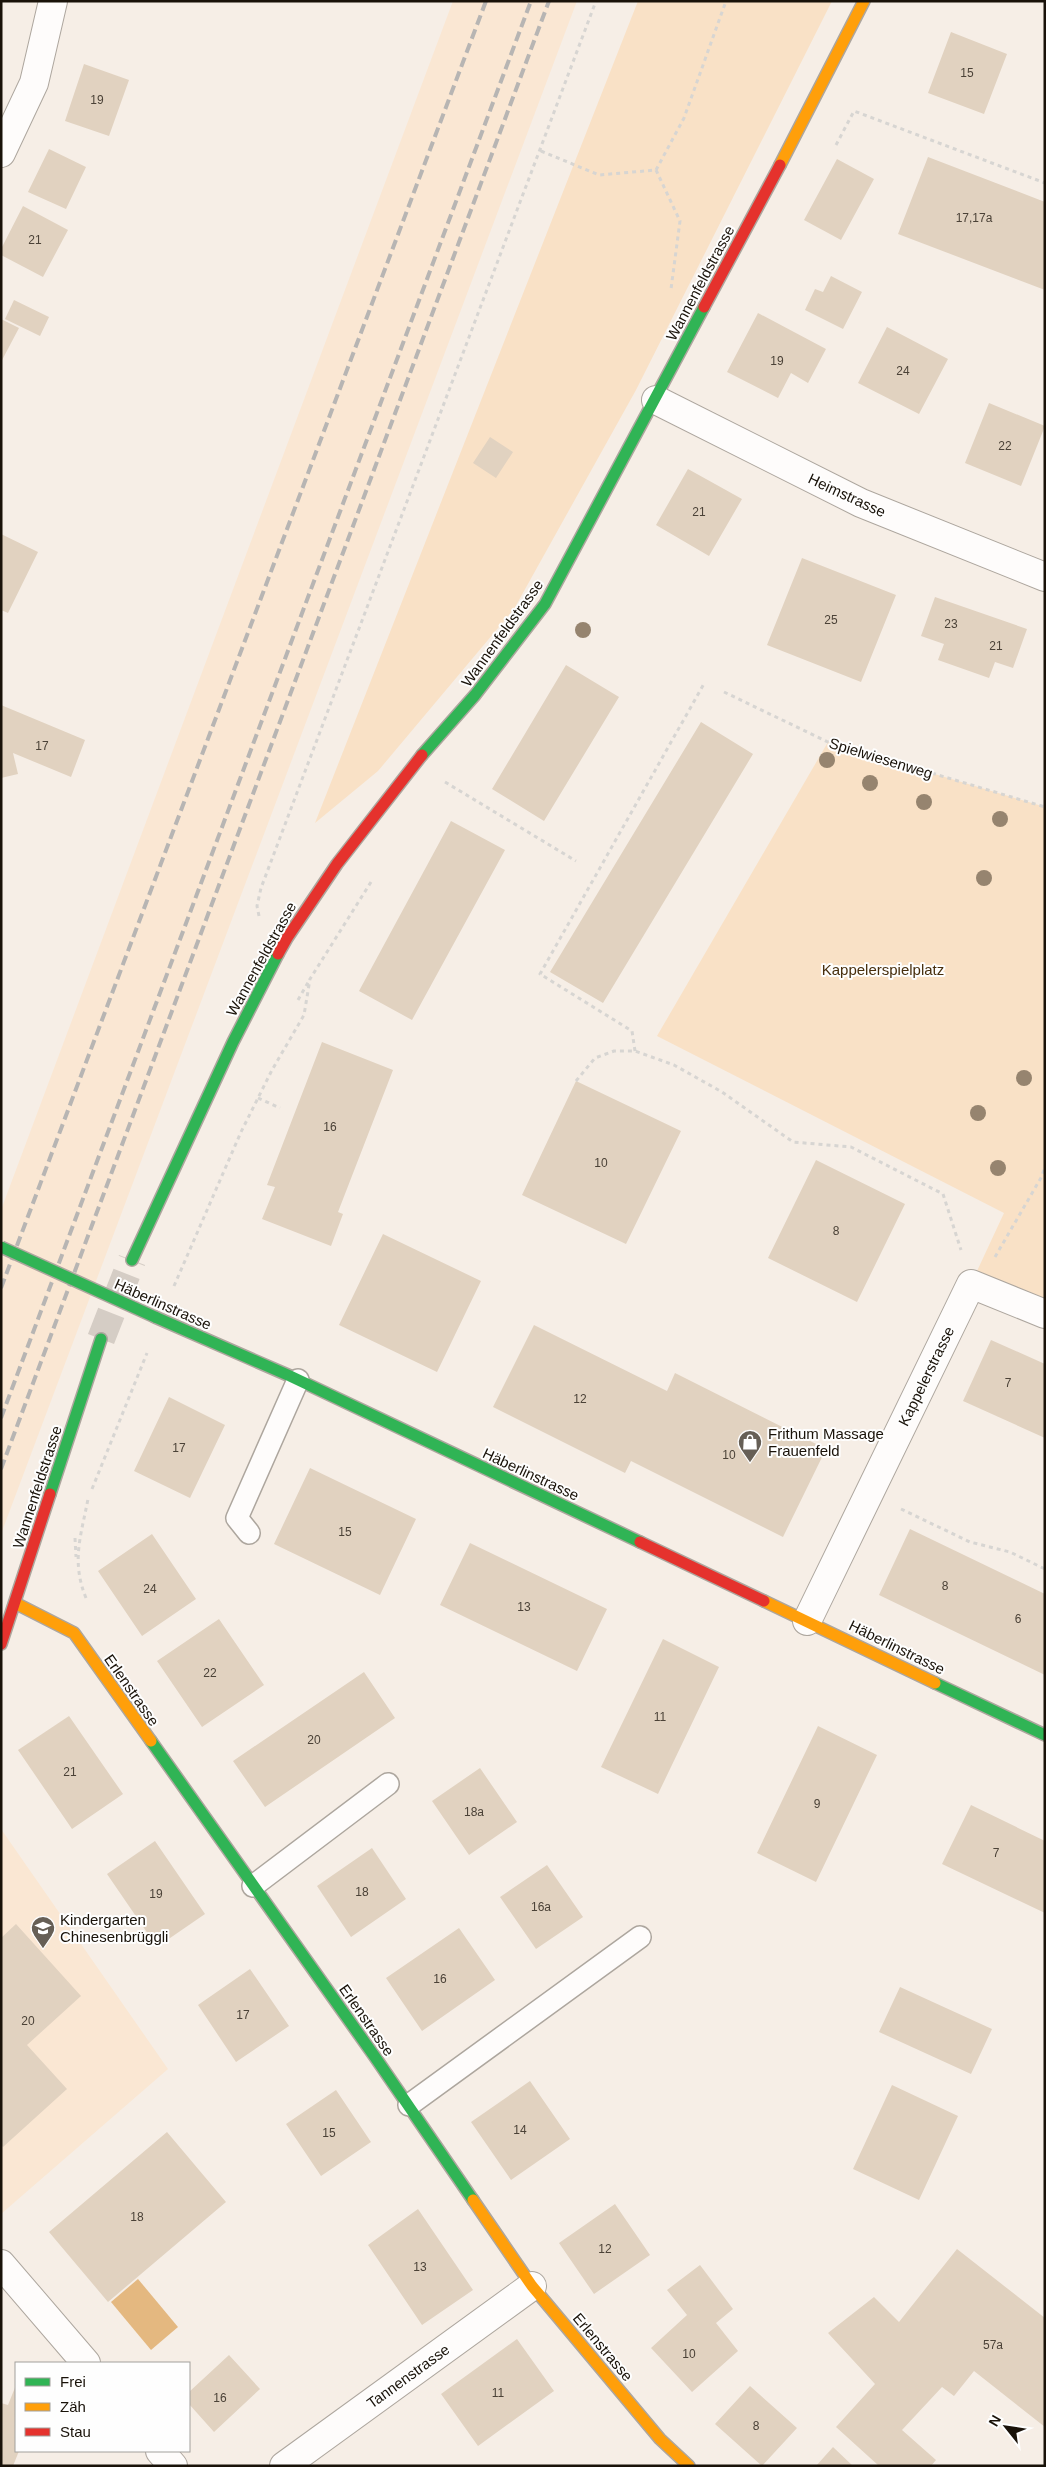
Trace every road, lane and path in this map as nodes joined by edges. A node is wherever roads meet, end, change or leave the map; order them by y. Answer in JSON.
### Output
{"nodes":[{"id":1,"x":53,"y":1,"type":"edge"},
{"id":2,"x":596,"y":1,"type":"edge"},
{"id":3,"x":726,"y":1,"type":"edge"},
{"id":4,"x":864,"y":1,"type":"edge"},
{"id":5,"x":836,"y":145,"type":"dead end"},
{"id":6,"x":541,"y":151,"type":"junction"},
{"id":7,"x":1,"y":153,"type":"edge"},
{"id":8,"x":656,"y":170,"type":"junction"},
{"id":9,"x":1045,"y":183,"type":"edge"},
{"id":10,"x":671,"y":293,"type":"dead end"},
{"id":11,"x":656,"y":400,"type":"junction"},
{"id":12,"x":1045,"y":577,"type":"edge"},
{"id":13,"x":705,"y":682,"type":"dead end"},
{"id":14,"x":724,"y":692,"type":"dead end"},
{"id":15,"x":417,"y":762,"type":"junction"},
{"id":16,"x":1045,"y":806,"type":"edge"},
{"id":17,"x":576,"y":861,"type":"dead end"},
{"id":18,"x":375,"y":877,"type":"dead end"},
{"id":19,"x":287,"y":938,"type":"junction"},
{"id":20,"x":310,"y":979,"type":"junction"},
{"id":21,"x":296,"y":1002,"type":"dead end"},
{"id":22,"x":635,"y":1051,"type":"junction"},
{"id":23,"x":576,"y":1081,"type":"dead end"},
{"id":24,"x":258,"y":1098,"type":"junction"},
{"id":25,"x":280,"y":1108,"type":"dead end"},
{"id":26,"x":1045,"y":1166,"type":"edge"},
{"id":27,"x":1,"y":1247,"type":"edge"},
{"id":28,"x":132,"y":1260,"type":"tunnel mouth"},
{"id":29,"x":971,"y":1284,"type":"junction"},
{"id":30,"x":173,"y":1289,"type":"dead end"},
{"id":31,"x":1045,"y":1314,"type":"edge"},
{"id":32,"x":101,"y":1339,"type":"tunnel mouth"},
{"id":33,"x":147,"y":1351,"type":"dead end"},
{"id":34,"x":298,"y":1380,"type":"junction"},
{"id":35,"x":870,"y":1493,"type":"junction"},
{"id":36,"x":74,"y":1533,"type":"dead end"},
{"id":37,"x":249,"y":1533,"type":"dead end"},
{"id":38,"x":76,"y":1557,"type":"junction"},
{"id":39,"x":1045,"y":1569,"type":"edge"},
{"id":40,"x":86,"y":1600,"type":"dead end"},
{"id":41,"x":15,"y":1603,"type":"junction"},
{"id":42,"x":807,"y":1621,"type":"junction"},
{"id":43,"x":1,"y":1644,"type":"edge"},
{"id":44,"x":1045,"y":1735,"type":"edge"},
{"id":45,"x":388,"y":1784,"type":"dead end"},
{"id":46,"x":253,"y":1886,"type":"junction"},
{"id":47,"x":640,"y":1937,"type":"dead end"},
{"id":48,"x":409,"y":2105,"type":"junction"},
{"id":49,"x":1,"y":2264,"type":"edge"},
{"id":50,"x":532,"y":2286,"type":"junction"},
{"id":51,"x":85,"y":2362,"type":"edge"},
{"id":52,"x":161,"y":2452,"type":"edge"},
{"id":53,"x":173,"y":2466,"type":"edge"},
{"id":54,"x":284,"y":2466,"type":"edge"},
{"id":55,"x":689,"y":2466,"type":"edge"}],
"edges":[{"from":1,"to":7,"type":"street"},
{"from":2,"to":6,"type":"path"},
{"from":3,"to":8,"type":"path"},
{"from":4,"to":11,"type":"street","name":"Wannenfeldstrasse"},
{"from":5,"to":9,"type":"path"},
{"from":6,"to":8,"type":"path"},
{"from":6,"to":19,"type":"path"},
{"from":8,"to":10,"type":"path"},
{"from":11,"to":12,"type":"street","name":"Heimstrasse"},
{"from":11,"to":15,"type":"street","name":"Wannenfeldstrasse"},
{"from":13,"to":22,"type":"path"},
{"from":14,"to":16,"type":"path","name":"Spielwiesenweg"},
{"from":15,"to":17,"type":"path"},
{"from":15,"to":19,"type":"street","name":"Wannenfeldstrasse"},
{"from":18,"to":20,"type":"path"},
{"from":19,"to":28,"type":"street","name":"Wannenfeldstrasse"},
{"from":20,"to":21,"type":"path"},
{"from":20,"to":24,"type":"path"},
{"from":22,"to":23,"type":"path"},
{"from":22,"to":29,"type":"path"},
{"from":24,"to":25,"type":"path"},
{"from":24,"to":30,"type":"path"},
{"from":26,"to":29,"type":"path"},
{"from":27,"to":34,"type":"street","name":"Häberlinstrasse","bridge":true},
{"from":29,"to":31,"type":"street"},
{"from":29,"to":35,"type":"street","name":"Kappelerstrasse"},
{"from":32,"to":41,"type":"street","name":"Wannenfeldstrasse"},
{"from":33,"to":38,"type":"path"},
{"from":34,"to":37,"type":"lane"},
{"from":34,"to":42,"type":"street","name":"Häberlinstrasse"},
{"from":35,"to":39,"type":"path"},
{"from":35,"to":42,"type":"street","name":"Kappelerstrasse"},
{"from":36,"to":38,"type":"path"},
{"from":38,"to":40,"type":"path"},
{"from":41,"to":43,"type":"street","name":"Wannenfeldstrasse"},
{"from":41,"to":46,"type":"street","name":"Erlenstrasse"},
{"from":42,"to":44,"type":"street","name":"Häberlinstrasse"},
{"from":45,"to":46,"type":"lane"},
{"from":46,"to":48,"type":"street","name":"Erlenstrasse"},
{"from":47,"to":48,"type":"lane"},
{"from":48,"to":50,"type":"street","name":"Erlenstrasse"},
{"from":49,"to":51,"type":"street"},
{"from":50,"to":54,"type":"street","name":"Tannenstrasse"},
{"from":50,"to":55,"type":"street","name":"Erlenstrasse"},
{"from":52,"to":53,"type":"street"}]}
